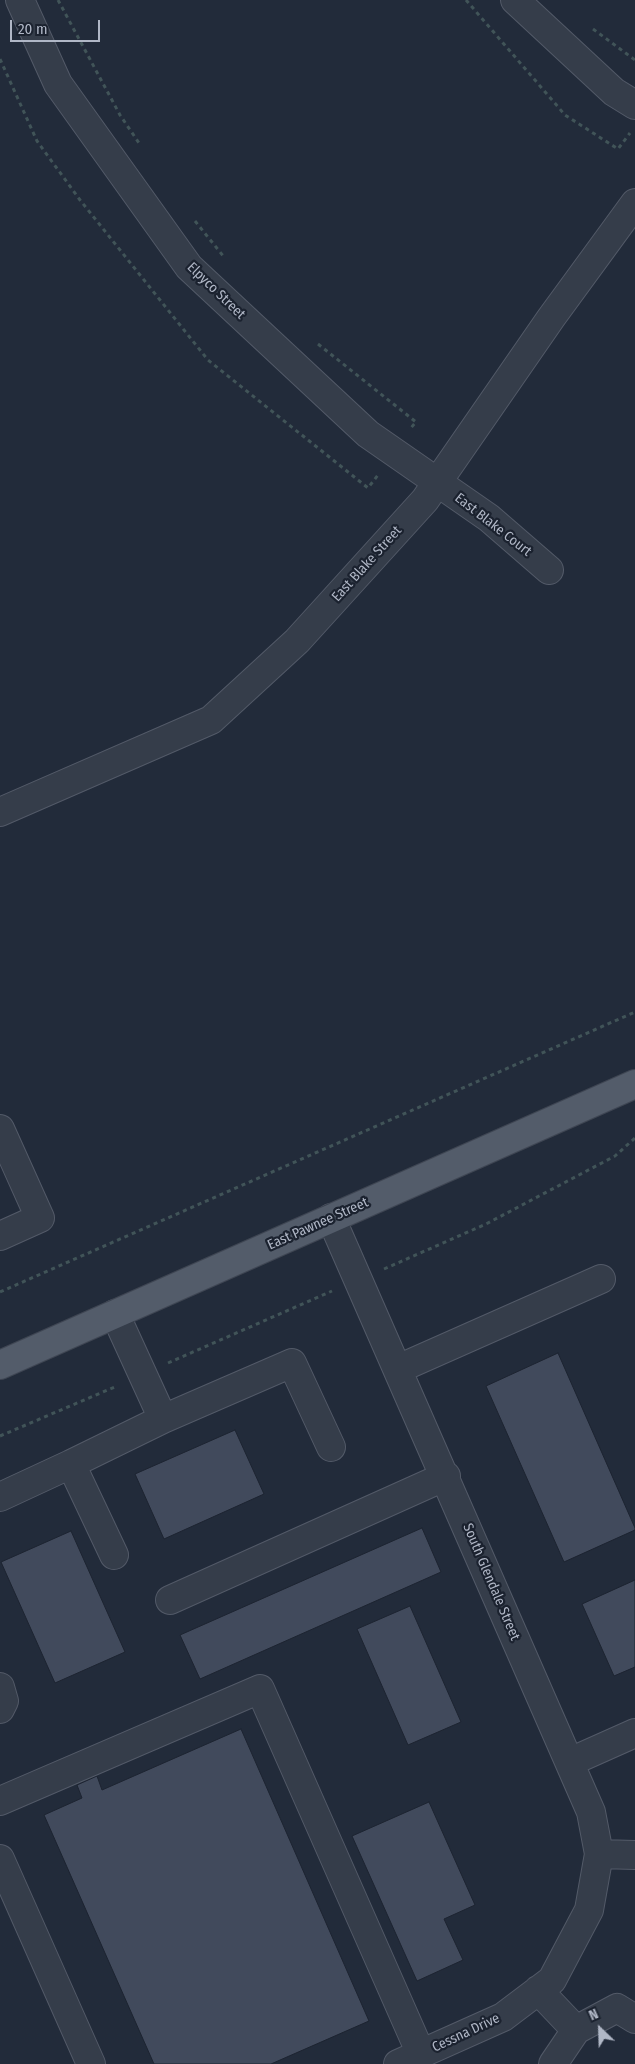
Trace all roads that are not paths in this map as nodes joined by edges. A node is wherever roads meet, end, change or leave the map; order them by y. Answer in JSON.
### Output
{"nodes":[{"id":1,"x":20,"y":0,"type":"edge"},
{"id":2,"x":515,"y":0,"type":"edge"},
{"id":3,"x":635,"y":106,"type":"edge"},
{"id":4,"x":635,"y":203,"type":"edge"},
{"id":5,"x":437,"y":482,"type":"junction"},
{"id":6,"x":549,"y":570,"type":"dead end"},
{"id":7,"x":0,"y":812,"type":"edge"},
{"id":8,"x":635,"y":1084,"type":"edge"},
{"id":9,"x":0,"y":1129,"type":"edge"},
{"id":10,"x":331,"y":1218,"type":"junction"},
{"id":11,"x":0,"y":1236,"type":"edge"},
{"id":12,"x":601,"y":1279,"type":"dead end"},
{"id":13,"x":115,"y":1314,"type":"junction"},
{"id":14,"x":0,"y":1364,"type":"edge"},
{"id":15,"x":398,"y":1369,"type":"junction"},
{"id":16,"x":163,"y":1418,"type":"junction"},
{"id":17,"x":331,"y":1446,"type":"dead end"},
{"id":18,"x":71,"y":1464,"type":"junction"},
{"id":19,"x":446,"y":1476,"type":"junction"},
{"id":20,"x":0,"y":1496,"type":"edge"},
{"id":21,"x":114,"y":1555,"type":"dead end"},
{"id":22,"x":170,"y":1600,"type":"dead end"},
{"id":23,"x":0,"y":1686,"type":"edge"},
{"id":24,"x":0,"y":1709,"type":"edge"},
{"id":25,"x":635,"y":1733,"type":"edge"},
{"id":26,"x":570,"y":1762,"type":"junction"},
{"id":27,"x":0,"y":1801,"type":"edge"},
{"id":28,"x":599,"y":1854,"type":"junction"},
{"id":29,"x":635,"y":1855,"type":"edge"},
{"id":30,"x":0,"y":1860,"type":"edge"},
{"id":31,"x":567,"y":1951,"type":"joint"},
{"id":32,"x":538,"y":1990,"type":"junction"},
{"id":33,"x":635,"y":2019,"type":"edge"},
{"id":34,"x":576,"y":2030,"type":"junction"},
{"id":35,"x":410,"y":2059,"type":"edge"},
{"id":36,"x":91,"y":2064,"type":"edge"},
{"id":37,"x":553,"y":2064,"type":"edge"}],
"edges":[{"from":1,"to":5,"type":"street","name":"Elpyco Street"},
{"from":2,"to":3,"type":"street"},
{"from":4,"to":5,"type":"street","name":"East Blake Street"},
{"from":5,"to":6,"type":"street","name":"East Blake Court"},
{"from":5,"to":7,"type":"street","name":"East Blake Street"},
{"from":8,"to":10,"type":"main road","name":"East Pawnee Street"},
{"from":9,"to":11,"type":"street"},
{"from":10,"to":13,"type":"main road","name":"East Pawnee Street"},
{"from":10,"to":15,"type":"street","name":"South Glendale Street"},
{"from":12,"to":15,"type":"street"},
{"from":13,"to":14,"type":"main road","name":"East Pawnee Street"},
{"from":13,"to":16,"type":"street"},
{"from":15,"to":19,"type":"street","name":"South Glendale Street"},
{"from":16,"to":17,"type":"street"},
{"from":16,"to":18,"type":"street"},
{"from":18,"to":20,"type":"street"},
{"from":18,"to":21,"type":"street"},
{"from":19,"to":22,"type":"street"},
{"from":19,"to":26,"type":"street","name":"South Glendale Street"},
{"from":23,"to":24,"type":"street"},
{"from":25,"to":26,"type":"street"},
{"from":26,"to":28,"type":"street","name":"South Glendale Street"},
{"from":27,"to":35,"type":"street"},
{"from":28,"to":29,"type":"street"},
{"from":28,"to":31,"type":"street","name":"South Glendale Street"},
{"from":30,"to":36,"type":"street"},
{"from":31,"to":32,"type":"street","name":"Cessna Drive"},
{"from":32,"to":34,"type":"street"},
{"from":32,"to":35,"type":"street","name":"Cessna Drive"},
{"from":33,"to":34,"type":"street"},
{"from":34,"to":37,"type":"street"}]}
